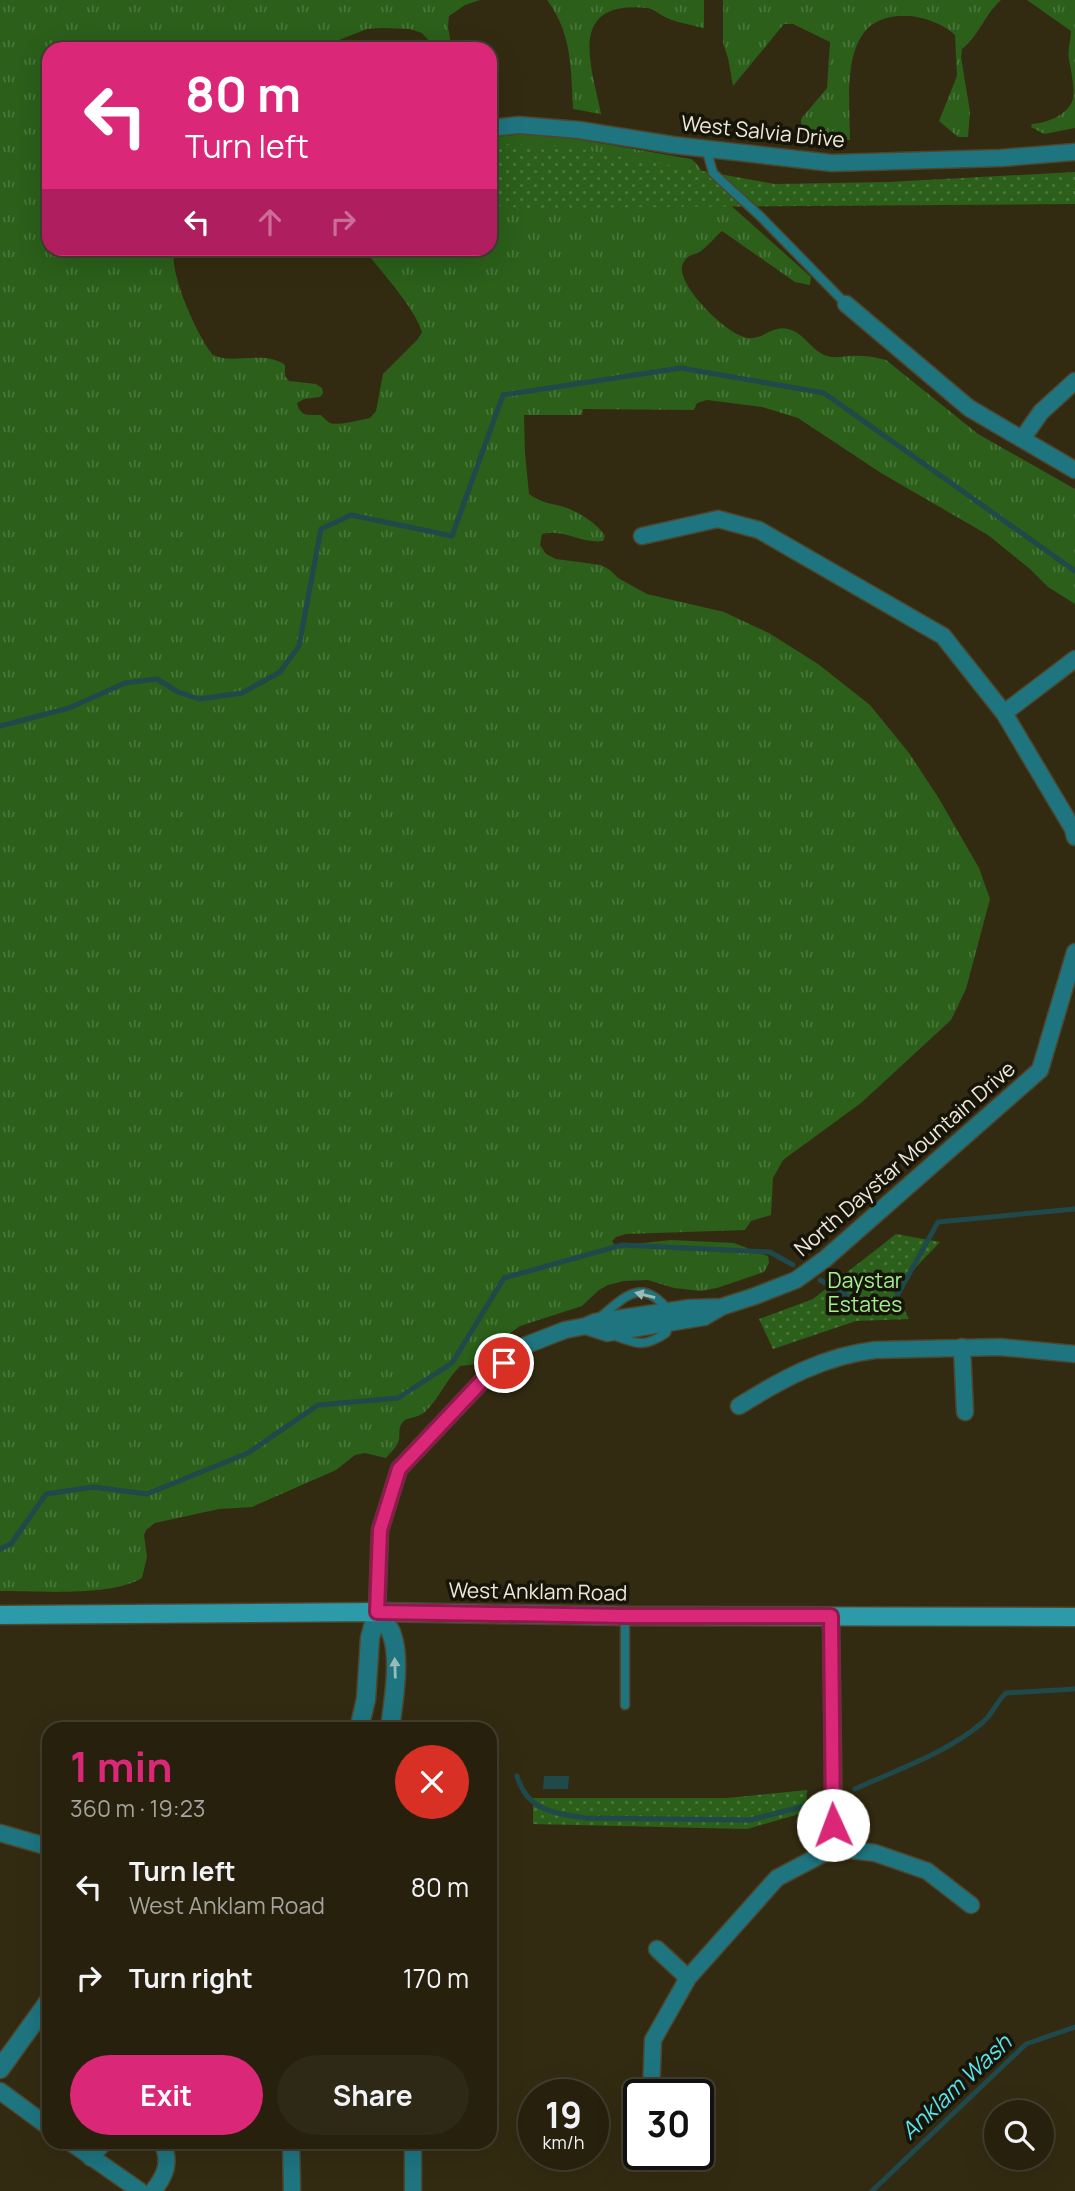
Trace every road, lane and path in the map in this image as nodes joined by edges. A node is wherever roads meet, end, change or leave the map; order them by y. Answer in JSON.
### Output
{"nodes":[{"id":1,"x":497,"y":127,"type":"edge"},
{"id":2,"x":706,"y":148,"type":"junction"},
{"id":3,"x":1075,"y":152,"type":"edge"},
{"id":4,"x":846,"y":304,"type":"joint"},
{"id":5,"x":1075,"y":381,"type":"edge"},
{"id":6,"x":1023,"y":439,"type":"junction"},
{"id":7,"x":1075,"y":470,"type":"edge"},
{"id":8,"x":642,"y":536,"type":"dead end"},
{"id":9,"x":1075,"y":659,"type":"edge"},
{"id":10,"x":1004,"y":713,"type":"junction"},
{"id":11,"x":1075,"y":837,"type":"edge"},
{"id":12,"x":1075,"y":952,"type":"edge"},
{"id":13,"x":669,"y":1317,"type":"junction"},
{"id":14,"x":590,"y":1324,"type":"junction"},
{"id":15,"x":962,"y":1348,"type":"junction"},
{"id":16,"x":1075,"y":1354,"type":"edge"},
{"id":17,"x":739,"y":1406,"type":"dead end"},
{"id":18,"x":965,"y":1412,"type":"dead end"},
{"id":19,"x":377,"y":1612,"type":"junction"},
{"id":20,"x":0,"y":1615,"type":"edge"},
{"id":21,"x":625,"y":1616,"type":"junction"},
{"id":22,"x":831,"y":1616,"type":"junction"},
{"id":23,"x":1075,"y":1617,"type":"edge"},
{"id":24,"x":625,"y":1705,"type":"dead end"},
{"id":25,"x":361,"y":1722,"type":"edge"},
{"id":26,"x":391,"y":1722,"type":"edge"},
{"id":27,"x":0,"y":1833,"type":"edge"},
{"id":28,"x":42,"y":1845,"type":"edge"},
{"id":29,"x":834,"y":1848,"type":"junction"},
{"id":30,"x":971,"y":1905,"type":"dead end"},
{"id":31,"x":657,"y":1949,"type":"dead end"},
{"id":32,"x":688,"y":1978,"type":"junction"},
{"id":33,"x":42,"y":2011,"type":"edge"},
{"id":34,"x":0,"y":2070,"type":"edge"},
{"id":35,"x":652,"y":2079,"type":"edge"},
{"id":36,"x":0,"y":2091,"type":"edge"},
{"id":37,"x":42,"y":2122,"type":"edge"},
{"id":38,"x":79,"y":2149,"type":"edge"},
{"id":39,"x":98,"y":2149,"type":"edge"},
{"id":40,"x":165,"y":2149,"type":"edge"},
{"id":41,"x":291,"y":2149,"type":"edge"},
{"id":42,"x":413,"y":2149,"type":"edge"},
{"id":43,"x":91,"y":2158,"type":"junction"},
{"id":44,"x":140,"y":2191,"type":"edge"},
{"id":45,"x":153,"y":2191,"type":"edge"},
{"id":46,"x":292,"y":2191,"type":"edge"},
{"id":47,"x":413,"y":2191,"type":"edge"}],
"edges":[{"from":1,"to":2,"type":"street","name":"West Salvia Drive"},
{"from":2,"to":3,"type":"street","name":"West Salvia Drive"},
{"from":2,"to":4,"type":"lane"},
{"from":4,"to":6,"type":"street"},
{"from":5,"to":6,"type":"street"},
{"from":6,"to":7,"type":"street"},
{"from":8,"to":10,"type":"street"},
{"from":9,"to":10,"type":"street"},
{"from":10,"to":11,"type":"street"},
{"from":12,"to":13,"type":"street","name":"North Daystar Mountain Drive"},
{"from":13,"to":14,"type":"street","name":"North Daystar Mountain Drive"},
{"from":13,"to":14,"type":"street","name":"North Daystar Mountain Drive"},
{"from":13,"to":14,"type":"lane","one_way":true},
{"from":14,"to":19,"type":"street","name":"North Daystar Mountain Drive"},
{"from":15,"to":16,"type":"street"},
{"from":15,"to":17,"type":"street"},
{"from":15,"to":18,"type":"street"},
{"from":19,"to":20,"type":"main road","name":"West Anklam Road"},
{"from":19,"to":21,"type":"main road","name":"West Anklam Road"},
{"from":19,"to":25,"type":"street"},
{"from":26,"to":19,"type":"street","one_way":true},
{"from":21,"to":22,"type":"main road","name":"West Anklam Road"},
{"from":21,"to":24,"type":"lane"},
{"from":22,"to":23,"type":"main road","name":"West Anklam Road"},
{"from":22,"to":29,"type":"street"},
{"from":27,"to":28,"type":"street"},
{"from":29,"to":30,"type":"street"},
{"from":29,"to":32,"type":"street"},
{"from":31,"to":32,"type":"street"},
{"from":32,"to":35,"type":"street"},
{"from":33,"to":34,"type":"street"},
{"from":36,"to":37,"type":"street"},
{"from":38,"to":43,"type":"street"},
{"from":39,"to":43,"type":"street"},
{"from":40,"to":45,"type":"street"},
{"from":41,"to":46,"type":"street"},
{"from":42,"to":47,"type":"street"},
{"from":43,"to":44,"type":"street"}]}
